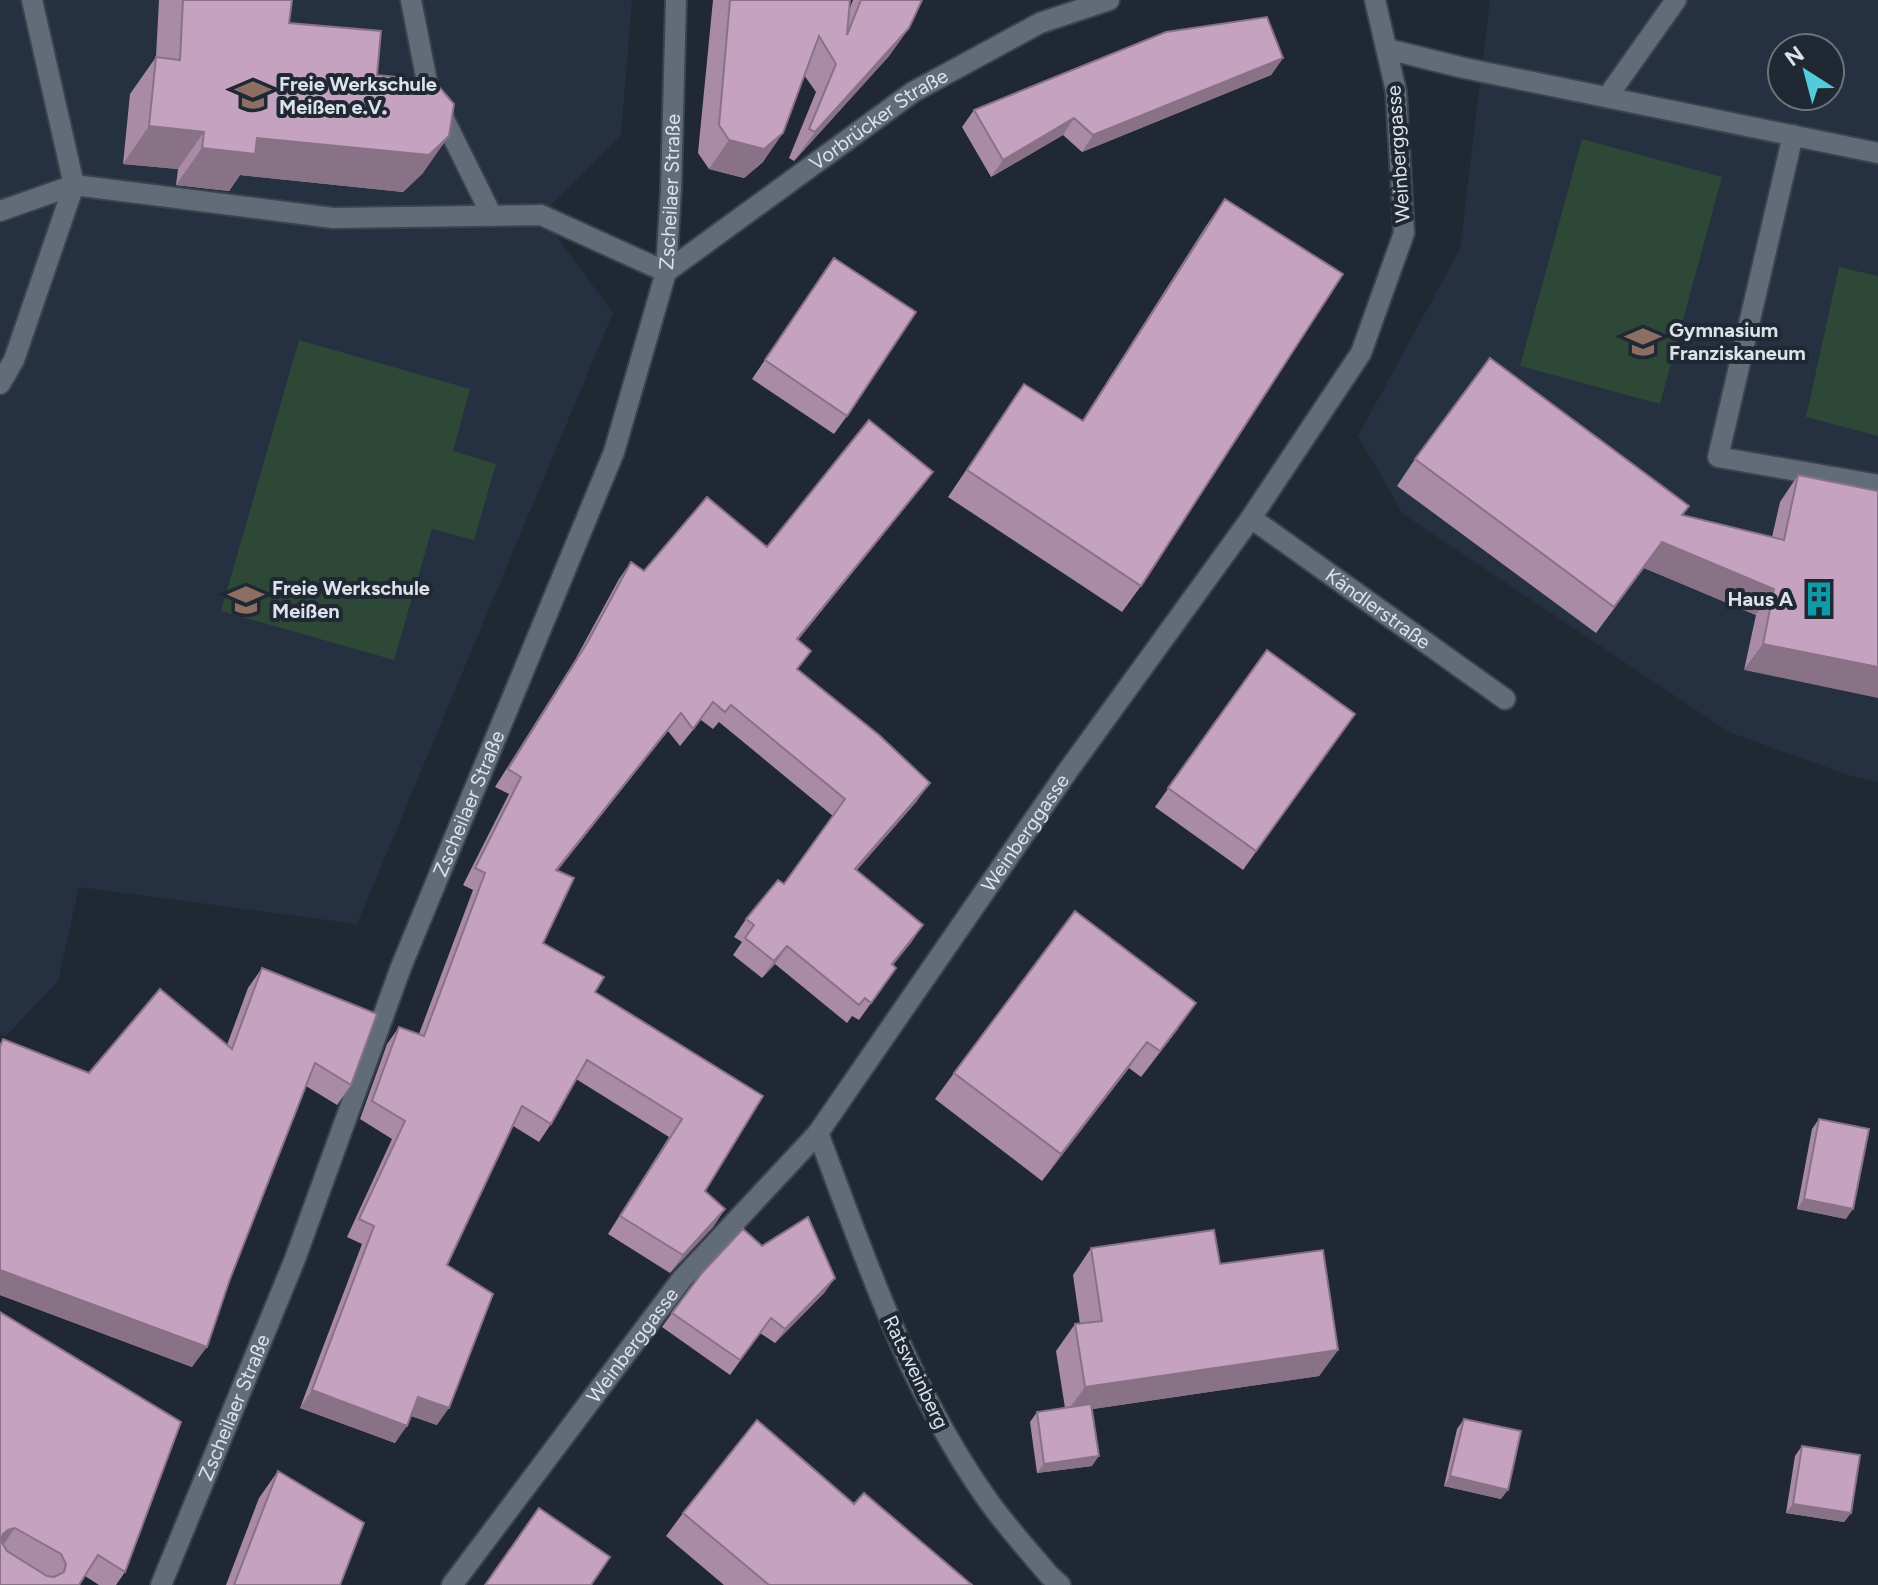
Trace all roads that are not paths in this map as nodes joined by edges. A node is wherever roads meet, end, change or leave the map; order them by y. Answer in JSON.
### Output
{"nodes":[{"id":1,"x":32,"y":0,"type":"edge"},
{"id":2,"x":411,"y":0,"type":"edge"},
{"id":3,"x":676,"y":0,"type":"edge"},
{"id":4,"x":1109,"y":0,"type":"edge"},
{"id":5,"x":1375,"y":0,"type":"edge"},
{"id":6,"x":1676,"y":0,"type":"edge"},
{"id":7,"x":1387,"y":49,"type":"junction"},
{"id":8,"x":1608,"y":96,"type":"junction"},
{"id":9,"x":1793,"y":135,"type":"junction"},
{"id":10,"x":1878,"y":153,"type":"edge"},
{"id":11,"x":74,"y":185,"type":"junction"},
{"id":12,"x":0,"y":211,"type":"edge"},
{"id":13,"x":492,"y":216,"type":"junction"},
{"id":14,"x":666,"y":272,"type":"junction"},
{"id":15,"x":0,"y":384,"type":"edge"},
{"id":16,"x":1878,"y":485,"type":"edge"},
{"id":17,"x":1251,"y":518,"type":"junction"},
{"id":18,"x":1505,"y":699,"type":"dead end"},
{"id":19,"x":818,"y":1133,"type":"junction"},
{"id":20,"x":161,"y":1585,"type":"edge"},
{"id":21,"x":452,"y":1585,"type":"edge"},
{"id":22,"x":1060,"y":1585,"type":"edge"}],
"edges":[{"from":1,"to":11,"type":"street"},
{"from":2,"to":13,"type":"street"},
{"from":3,"to":14,"type":"street","name":"Zscheilaer Straße"},
{"from":4,"to":14,"type":"street","name":"Vorbrücker Straße"},
{"from":5,"to":7,"type":"street","name":"Weinberggasse"},
{"from":6,"to":8,"type":"street"},
{"from":7,"to":8,"type":"street"},
{"from":7,"to":17,"type":"street","name":"Weinberggasse"},
{"from":8,"to":9,"type":"street"},
{"from":9,"to":10,"type":"street"},
{"from":9,"to":16,"type":"street"},
{"from":11,"to":12,"type":"street"},
{"from":11,"to":13,"type":"street"},
{"from":11,"to":15,"type":"street"},
{"from":13,"to":14,"type":"street"},
{"from":14,"to":20,"type":"street","name":"Zscheilaer Straße"},
{"from":17,"to":18,"type":"street","name":"Kändlerstraße"},
{"from":17,"to":19,"type":"street","name":"Weinberggasse"},
{"from":19,"to":21,"type":"street","name":"Weinberggasse"},
{"from":19,"to":22,"type":"street","name":"Ratsweinberg"}]}
